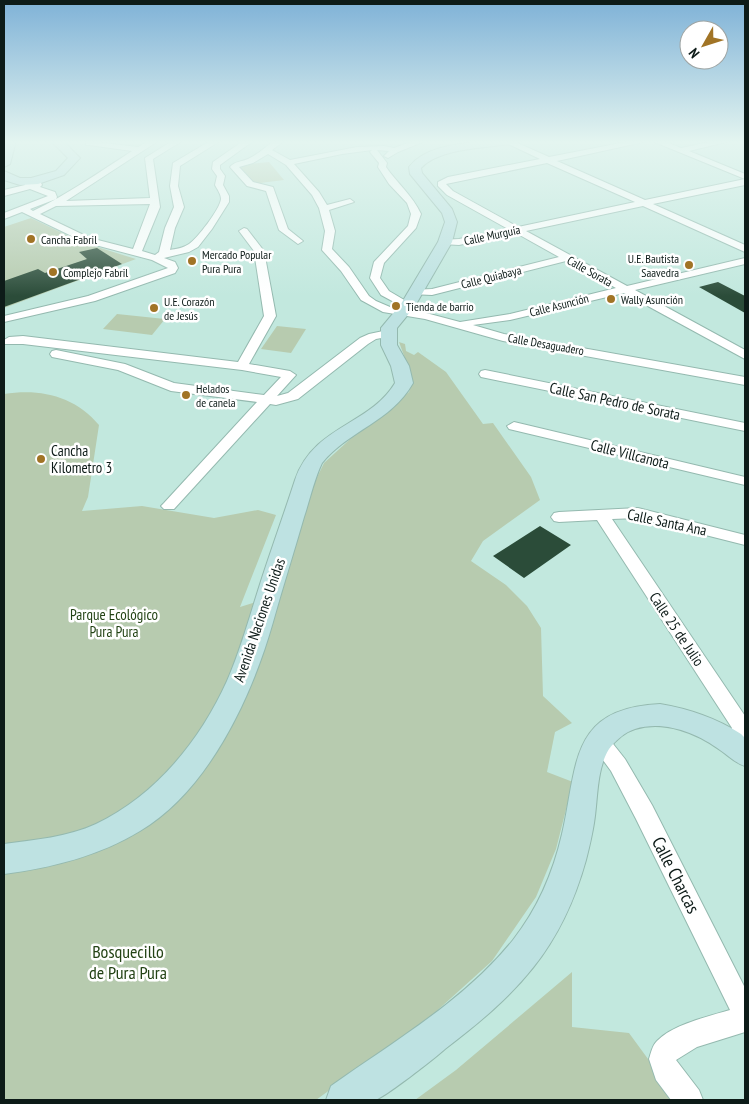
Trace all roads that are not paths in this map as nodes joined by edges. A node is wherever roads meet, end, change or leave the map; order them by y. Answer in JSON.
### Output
{"nodes":[{"id":1,"x":49,"y":193,"type":"edge"},
{"id":2,"x":72,"y":193,"type":"edge"},
{"id":3,"x":89,"y":193,"type":"edge"},
{"id":4,"x":152,"y":193,"type":"edge"},
{"id":5,"x":176,"y":193,"type":"edge"},
{"id":6,"x":223,"y":193,"type":"edge"},
{"id":7,"x":271,"y":193,"type":"edge"},
{"id":8,"x":315,"y":193,"type":"edge"},
{"id":9,"x":403,"y":193,"type":"edge"},
{"id":10,"x":432,"y":193,"type":"edge"},
{"id":11,"x":451,"y":193,"type":"edge"},
{"id":12,"x":621,"y":193,"type":"edge"},
{"id":13,"x":698,"y":193,"type":"edge"},
{"id":14,"x":153,"y":201,"type":"junction"},
{"id":15,"x":350,"y":202,"type":"dead end"},
{"id":16,"x":57,"y":204,"type":"junction"},
{"id":17,"x":68,"y":204,"type":"junction"},
{"id":18,"x":647,"y":204,"type":"junction"},
{"id":19,"x":324,"y":208,"type":"junction"},
{"id":20,"x":28,"y":212,"type":"junction"},
{"id":21,"x":4,"y":216,"type":"edge"},
{"id":22,"x":517,"y":230,"type":"junction"},
{"id":23,"x":244,"y":231,"type":"dead end"},
{"id":24,"x":298,"y":241,"type":"dead end"},
{"id":25,"x":445,"y":242,"type":"junction"},
{"id":26,"x":745,"y":248,"type":"edge"},
{"id":27,"x":136,"y":253,"type":"junction"},
{"id":28,"x":160,"y":255,"type":"junction"},
{"id":29,"x":566,"y":258,"type":"junction"},
{"id":30,"x":745,"y":260,"type":"edge"},
{"id":31,"x":171,"y":271,"type":"joint"},
{"id":32,"x":623,"y":289,"type":"junction"},
{"id":33,"x":408,"y":303,"type":"junction"},
{"id":34,"x":34,"y":311,"type":"joint"},
{"id":35,"x":4,"y":319,"type":"edge"},
{"id":36,"x":461,"y":326,"type":"junction"},
{"id":37,"x":388,"y":334,"type":"junction"},
{"id":38,"x":6,"y":342,"type":"edge"},
{"id":39,"x":745,"y":355,"type":"edge"},
{"id":40,"x":242,"y":366,"type":"junction"},
{"id":41,"x":745,"y":370,"type":"edge"},
{"id":42,"x":691,"y":371,"type":"junction"},
{"id":43,"x":485,"y":374,"type":"dead end"},
{"id":44,"x":745,"y":381,"type":"edge"},
{"id":45,"x":267,"y":400,"type":"junction"},
{"id":46,"x":514,"y":426,"type":"dead end"},
{"id":47,"x":745,"y":427,"type":"edge"},
{"id":48,"x":745,"y":482,"type":"edge"},
{"id":49,"x":169,"y":506,"type":"dead end"},
{"id":50,"x":601,"y":515,"type":"junction"},
{"id":51,"x":559,"y":517,"type":"dead end"},
{"id":52,"x":745,"y":540,"type":"edge"},
{"id":53,"x":599,"y":741,"type":"junction"},
{"id":54,"x":741,"y":750,"type":"edge"},
{"id":55,"x":4,"y":859,"type":"edge"},
{"id":56,"x":745,"y":1014,"type":"edge"},
{"id":57,"x":745,"y":1019,"type":"edge"},
{"id":58,"x":345,"y":1100,"type":"edge"},
{"id":59,"x":689,"y":1100,"type":"edge"}],
"edges":[{"from":1,"to":20,"type":"street"},
{"from":2,"to":16,"type":"street"},
{"from":3,"to":17,"type":"street"},
{"from":4,"to":14,"type":"street"},
{"from":5,"to":28,"type":"street"},
{"from":6,"to":28,"type":"street"},
{"from":7,"to":24,"type":"street"},
{"from":8,"to":19,"type":"street"},
{"from":9,"to":33,"type":"street"},
{"from":10,"to":25,"type":"street"},
{"from":11,"to":22,"type":"street","name":"Calle Sorata"},
{"from":12,"to":18,"type":"street"},
{"from":13,"to":18,"type":"street","name":"Calle Murguía"},
{"from":14,"to":17,"type":"street"},
{"from":14,"to":27,"type":"street"},
{"from":15,"to":19,"type":"street"},
{"from":16,"to":17,"type":"street"},
{"from":16,"to":20,"type":"street"},
{"from":18,"to":22,"type":"street","name":"Calle Murguía"},
{"from":18,"to":26,"type":"street"},
{"from":19,"to":33,"type":"street"},
{"from":20,"to":21,"type":"street"},
{"from":20,"to":27,"type":"street"},
{"from":22,"to":25,"type":"street","name":"Calle Murguía"},
{"from":22,"to":29,"type":"street","name":"Calle Sorata"},
{"from":23,"to":40,"type":"street"},
{"from":25,"to":33,"type":"street"},
{"from":27,"to":28,"type":"street"},
{"from":28,"to":31,"type":"street"},
{"from":29,"to":32,"type":"street","name":"Calle Sorata"},
{"from":29,"to":33,"type":"street","name":"Calle Quiabaya"},
{"from":30,"to":32,"type":"street","name":"Calle Asunción"},
{"from":31,"to":34,"type":"street"},
{"from":32,"to":36,"type":"street","name":"Calle Asunción"},
{"from":32,"to":39,"type":"street","name":"Calle Sorata"},
{"from":33,"to":36,"type":"street","name":"Calle Desaguadero"},
{"from":33,"to":37,"type":"street"},
{"from":34,"to":35,"type":"street"},
{"from":36,"to":42,"type":"street","name":"Calle Desaguadero"},
{"from":37,"to":45,"type":"street"},
{"from":37,"to":55,"type":"street","name":"Avenida Naciones Unidas"},
{"from":38,"to":40,"type":"street"},
{"from":38,"to":45,"type":"street"},
{"from":40,"to":45,"type":"street"},
{"from":41,"to":42,"type":"street","name":"Calle Desaguadero"},
{"from":42,"to":44,"type":"street","name":"Calle Desaguadero"},
{"from":43,"to":47,"type":"street","name":"Calle San Pedro de Sorata"},
{"from":45,"to":49,"type":"street"},
{"from":46,"to":48,"type":"street","name":"Calle Villcanota"},
{"from":50,"to":51,"type":"street","name":"Calle Santa Ana"},
{"from":50,"to":52,"type":"street","name":"Calle Santa Ana"},
{"from":50,"to":54,"type":"street","name":"Calle 25 de Julio"},
{"from":53,"to":54,"type":"street"},
{"from":53,"to":56,"type":"street","name":"Calle Charcas"},
{"from":53,"to":58,"type":"street"},
{"from":57,"to":59,"type":"street"}]}
